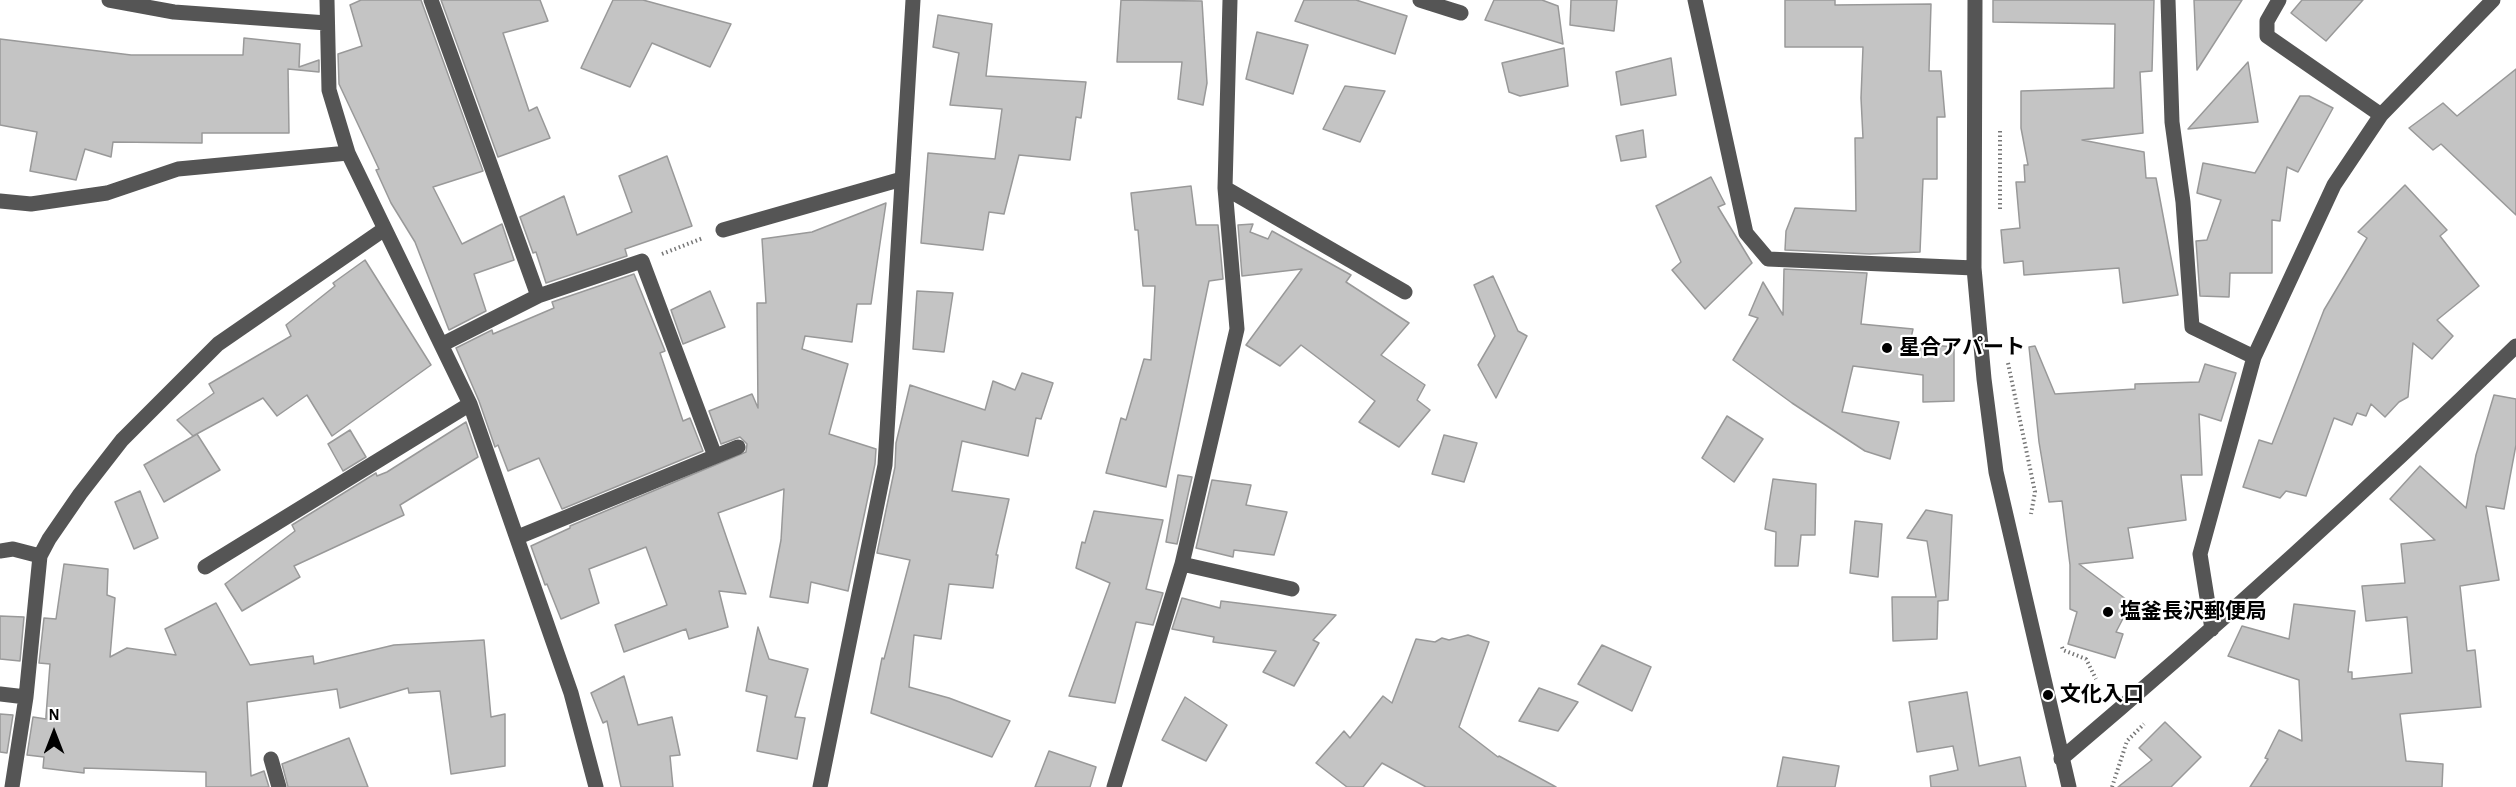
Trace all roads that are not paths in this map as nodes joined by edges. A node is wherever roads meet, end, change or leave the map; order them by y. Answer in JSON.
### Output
{"nodes":[{"id":1,"x":109,"y":0,"type":"edge"},
{"id":2,"x":327,"y":0,"type":"edge"},
{"id":3,"x":431,"y":0,"type":"edge"},
{"id":4,"x":913,"y":0,"type":"edge"},
{"id":5,"x":1230,"y":0,"type":"edge"},
{"id":6,"x":1420,"y":0,"type":"edge"},
{"id":7,"x":1695,"y":0,"type":"edge"},
{"id":8,"x":1975,"y":0,"type":"edge"},
{"id":9,"x":2169,"y":0,"type":"edge"},
{"id":10,"x":2279,"y":0,"type":"edge"},
{"id":11,"x":2493,"y":0,"type":"edge"},
{"id":12,"x":1461,"y":13,"type":"dead end"},
{"id":13,"x":327,"y":23,"type":"junction"},
{"id":14,"x":2381,"y":115,"type":"junction"},
{"id":15,"x":348,"y":153,"type":"junction"},
{"id":16,"x":902,"y":178,"type":"junction"},
{"id":17,"x":1225,"y":188,"type":"junction"},
{"id":18,"x":0,"y":201,"type":"edge"},
{"id":19,"x":383,"y":230,"type":"junction"},
{"id":20,"x":723,"y":230,"type":"road end"},
{"id":21,"x":1974,"y":268,"type":"junction"},
{"id":22,"x":1405,"y":292,"type":"dead end"},
{"id":23,"x":538,"y":296,"type":"junction"},
{"id":24,"x":442,"y":344,"type":"junction"},
{"id":25,"x":2516,"y":346,"type":"edge"},
{"id":26,"x":2254,"y":357,"type":"junction"},
{"id":27,"x":470,"y":404,"type":"junction"},
{"id":28,"x":738,"y":447,"type":"dead end"},
{"id":29,"x":715,"y":456,"type":"junction"},
{"id":30,"x":518,"y":537,"type":"junction"},
{"id":31,"x":0,"y":551,"type":"edge"},
{"id":32,"x":40,"y":556,"type":"junction"},
{"id":33,"x":1182,"y":564,"type":"junction"},
{"id":34,"x":205,"y":567,"type":"dead end"},
{"id":35,"x":1292,"y":589,"type":"dead end"},
{"id":36,"x":2212,"y":629,"type":"junction"},
{"id":37,"x":0,"y":694,"type":"edge"},
{"id":38,"x":26,"y":697,"type":"junction"},
{"id":39,"x":271,"y":759,"type":"dead end"},
{"id":40,"x":2061,"y":759,"type":"junction"},
{"id":41,"x":12,"y":787,"type":"edge"},
{"id":42,"x":279,"y":787,"type":"edge"},
{"id":43,"x":596,"y":787,"type":"edge"},
{"id":44,"x":820,"y":787,"type":"edge"},
{"id":45,"x":1114,"y":787,"type":"edge"},
{"id":46,"x":2069,"y":787,"type":"edge"}],
"edges":[{"from":1,"to":13,"type":"street"},
{"from":2,"to":13,"type":"street"},
{"from":3,"to":23,"type":"street"},
{"from":4,"to":16,"type":"street"},
{"from":5,"to":17,"type":"street"},
{"from":6,"to":12,"type":"street"},
{"from":7,"to":21,"type":"street"},
{"from":8,"to":21,"type":"street"},
{"from":9,"to":26,"type":"street"},
{"from":10,"to":14,"type":"street"},
{"from":11,"to":14,"type":"street"},
{"from":13,"to":15,"type":"street"},
{"from":14,"to":26,"type":"street"},
{"from":15,"to":18,"type":"street"},
{"from":15,"to":19,"type":"street"},
{"from":16,"to":20,"type":"street"},
{"from":16,"to":44,"type":"street"},
{"from":17,"to":22,"type":"street"},
{"from":17,"to":33,"type":"street"},
{"from":19,"to":24,"type":"street"},
{"from":19,"to":32,"type":"street"},
{"from":21,"to":40,"type":"street"},
{"from":23,"to":24,"type":"street"},
{"from":23,"to":29,"type":"street"},
{"from":24,"to":27,"type":"street"},
{"from":25,"to":36,"type":"street"},
{"from":26,"to":36,"type":"street"},
{"from":27,"to":30,"type":"street"},
{"from":27,"to":34,"type":"street"},
{"from":28,"to":29,"type":"street"},
{"from":29,"to":30,"type":"street"},
{"from":30,"to":43,"type":"street"},
{"from":31,"to":32,"type":"street"},
{"from":32,"to":38,"type":"street"},
{"from":33,"to":35,"type":"street"},
{"from":33,"to":45,"type":"street"},
{"from":36,"to":40,"type":"street"},
{"from":37,"to":38,"type":"street"},
{"from":38,"to":41,"type":"street"},
{"from":39,"to":42,"type":"street"},
{"from":40,"to":46,"type":"street"}]}
